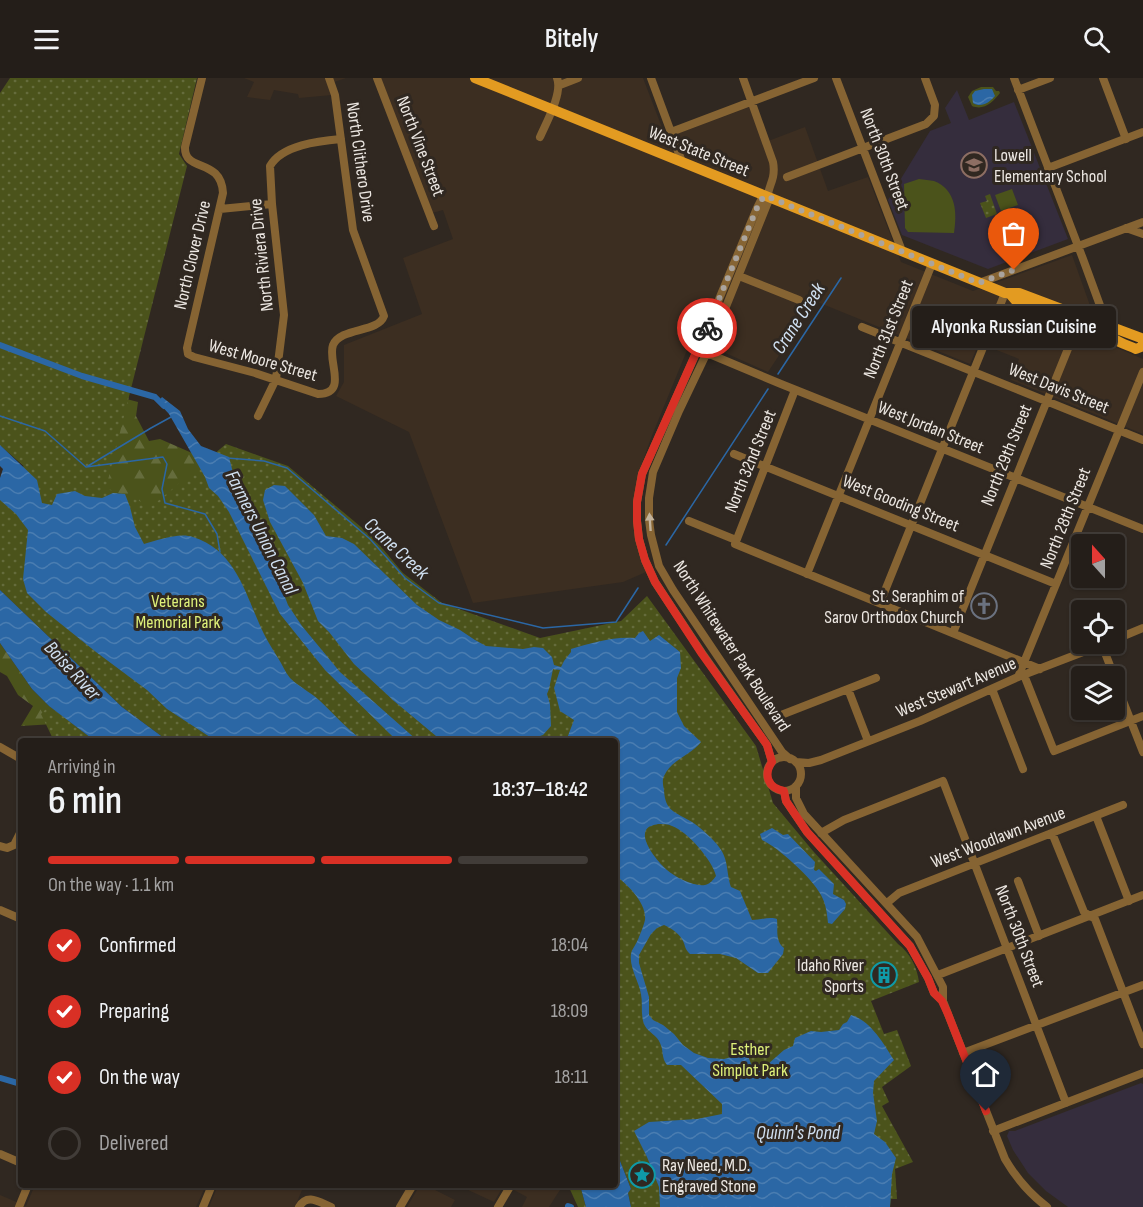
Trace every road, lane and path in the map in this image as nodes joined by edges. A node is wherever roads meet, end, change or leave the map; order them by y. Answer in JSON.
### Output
{"nodes":[{"id":1,"x":202,"y":78,"type":"edge"},
{"id":2,"x":329,"y":78,"type":"edge"},
{"id":3,"x":378,"y":78,"type":"edge"},
{"id":4,"x":475,"y":78,"type":"edge"},
{"id":5,"x":578,"y":78,"type":"edge"},
{"id":6,"x":651,"y":78,"type":"edge"},
{"id":7,"x":742,"y":78,"type":"edge"},
{"id":8,"x":814,"y":78,"type":"edge"},
{"id":9,"x":836,"y":78,"type":"edge"},
{"id":10,"x":925,"y":78,"type":"edge"},
{"id":11,"x":1014,"y":78,"type":"edge"},
{"id":12,"x":1050,"y":78,"type":"edge"},
{"id":13,"x":1103,"y":78,"type":"edge"},
{"id":14,"x":558,"y":81,"type":"edge"},
{"id":15,"x":1018,"y":90,"type":"junction"},
{"id":16,"x":751,"y":101,"type":"junction"},
{"id":17,"x":552,"y":109,"type":"junction"},
{"id":18,"x":671,"y":132,"type":"junction"},
{"id":19,"x":1143,"y":132,"type":"edge"},
{"id":20,"x":540,"y":137,"type":"dead end"},
{"id":21,"x":341,"y":139,"type":"junction"},
{"id":22,"x":1126,"y":139,"type":"junction"},
{"id":23,"x":863,"y":148,"type":"junction"},
{"id":24,"x":682,"y":162,"type":"junction"},
{"id":25,"x":1048,"y":168,"type":"junction"},
{"id":26,"x":787,"y":177,"type":"dead end"},
{"id":27,"x":766,"y":196,"type":"junction"},
{"id":28,"x":272,"y":204,"type":"junction"},
{"id":29,"x":220,"y":209,"type":"junction"},
{"id":30,"x":1143,"y":222,"type":"edge"},
{"id":31,"x":434,"y":226,"type":"dead end"},
{"id":32,"x":1126,"y":228,"type":"junction"},
{"id":33,"x":1143,"y":234,"type":"edge"},
{"id":34,"x":1078,"y":246,"type":"junction"},
{"id":35,"x":902,"y":251,"type":"junction"},
{"id":36,"x":932,"y":264,"type":"junction"},
{"id":37,"x":739,"y":276,"type":"junction"},
{"id":38,"x":979,"y":283,"type":"junction"},
{"id":39,"x":1008,"y":294,"type":"junction"},
{"id":40,"x":799,"y":300,"type":"dead end"},
{"id":41,"x":384,"y":318,"type":"joint"},
{"id":42,"x":1078,"y":324,"type":"junction"},
{"id":43,"x":1096,"y":326,"type":"junction"},
{"id":44,"x":862,"y":327,"type":"dead end"},
{"id":45,"x":1108,"y":330,"type":"junction"},
{"id":46,"x":1143,"y":341,"type":"edge"},
{"id":47,"x":901,"y":342,"type":"junction"},
{"id":48,"x":1143,"y":346,"type":"edge"},
{"id":49,"x":707,"y":353,"type":"junction"},
{"id":50,"x":188,"y":354,"type":"joint"},
{"id":51,"x":974,"y":372,"type":"junction"},
{"id":52,"x":1143,"y":372,"type":"edge"},
{"id":53,"x":276,"y":379,"type":"junction"},
{"id":54,"x":795,"y":390,"type":"junction"},
{"id":55,"x":1046,"y":401,"type":"junction"},
{"id":56,"x":258,"y":416,"type":"dead end"},
{"id":57,"x":869,"y":420,"type":"junction"},
{"id":58,"x":1119,"y":430,"type":"junction"},
{"id":59,"x":1143,"y":440,"type":"edge"},
{"id":60,"x":942,"y":449,"type":"junction"},
{"id":61,"x":734,"y":454,"type":"dead end"},
{"id":62,"x":766,"y":467,"type":"junction"},
{"id":63,"x":1015,"y":478,"type":"junction"},
{"id":64,"x":838,"y":496,"type":"junction"},
{"id":65,"x":1087,"y":507,"type":"junction"},
{"id":66,"x":689,"y":521,"type":"dead end"},
{"id":67,"x":911,"y":525,"type":"junction"},
{"id":68,"x":1143,"y":529,"type":"edge"},
{"id":69,"x":736,"y":542,"type":"junction"},
{"id":70,"x":984,"y":555,"type":"junction"},
{"id":71,"x":807,"y":574,"type":"junction"},
{"id":72,"x":1056,"y":584,"type":"junction"},
{"id":73,"x":880,"y":603,"type":"junction"},
{"id":74,"x":1143,"y":628,"type":"edge"},
{"id":75,"x":952,"y":633,"type":"junction"},
{"id":76,"x":1125,"y":635,"type":"edge"},
{"id":77,"x":1078,"y":654,"type":"edge"},
{"id":78,"x":1023,"y":662,"type":"junction"},
{"id":79,"x":1040,"y":669,"type":"junction"},
{"id":80,"x":1021,"y":676,"type":"junction"},
{"id":81,"x":876,"y":678,"type":"dead end"},
{"id":82,"x":848,"y":689,"type":"junction"},
{"id":83,"x":992,"y":689,"type":"junction"},
{"id":84,"x":1125,"y":705,"type":"edge"},
{"id":85,"x":1143,"y":716,"type":"edge"},
{"id":86,"x":776,"y":717,"type":"dead end"},
{"id":87,"x":1131,"y":721,"type":"junction"},
{"id":88,"x":867,"y":741,"type":"junction"},
{"id":89,"x":0,"y":747,"type":"edge"},
{"id":90,"x":1143,"y":752,"type":"edge"},
{"id":91,"x":18,"y":757,"type":"edge"},
{"id":92,"x":793,"y":760,"type":"junction"},
{"id":93,"x":821,"y":760,"type":"junction"},
{"id":94,"x":772,"y":762,"type":"junction"},
{"id":95,"x":1023,"y":769,"type":"dead end"},
{"id":96,"x":797,"y":783,"type":"junction"},
{"id":97,"x":784,"y":791,"type":"junction"},
{"id":98,"x":1124,"y":805,"type":"dead end"},
{"id":99,"x":1096,"y":816,"type":"junction"},
{"id":100,"x":821,"y":833,"type":"junction"},
{"id":101,"x":1052,"y":833,"type":"junction"},
{"id":102,"x":18,"y":837,"type":"edge"},
{"id":103,"x":0,"y":846,"type":"edge"},
{"id":104,"x":974,"y":864,"type":"junction"},
{"id":105,"x":1018,"y":881,"type":"dead end"},
{"id":106,"x":1143,"y":895,"type":"edge"},
{"id":107,"x":1129,"y":901,"type":"junction"},
{"id":108,"x":886,"y":903,"type":"junction"},
{"id":109,"x":0,"y":910,"type":"edge"},
{"id":110,"x":1091,"y":916,"type":"junction"},
{"id":111,"x":18,"y":918,"type":"edge"},
{"id":112,"x":1039,"y":936,"type":"junction"},
{"id":113,"x":1006,"y":948,"type":"junction"},
{"id":114,"x":938,"y":975,"type":"junction"},
{"id":115,"x":1143,"y":985,"type":"edge"},
{"id":116,"x":1123,"y":992,"type":"junction"},
{"id":117,"x":942,"y":1001,"type":"junction"},
{"id":118,"x":1036,"y":1026,"type":"junction"},
{"id":119,"x":1143,"y":1044,"type":"edge"},
{"id":120,"x":963,"y":1053,"type":"junction"},
{"id":121,"x":1143,"y":1073,"type":"edge"},
{"id":122,"x":1066,"y":1103,"type":"junction"},
{"id":123,"x":993,"y":1131,"type":"junction"},
{"id":124,"x":0,"y":1154,"type":"edge"},
{"id":125,"x":18,"y":1162,"type":"edge"},
{"id":126,"x":27,"y":1188,"type":"edge"},
{"id":127,"x":211,"y":1188,"type":"edge"},
{"id":128,"x":411,"y":1188,"type":"edge"},
{"id":129,"x":509,"y":1188,"type":"edge"},
{"id":130,"x":19,"y":1207,"type":"edge"},
{"id":131,"x":203,"y":1207,"type":"edge"},
{"id":132,"x":299,"y":1207,"type":"edge"},
{"id":133,"x":332,"y":1207,"type":"edge"},
{"id":134,"x":400,"y":1207,"type":"edge"},
{"id":135,"x":498,"y":1207,"type":"edge"},
{"id":136,"x":1047,"y":1207,"type":"edge"}],
"edges":[{"from":1,"to":29,"type":"street","name":"North Clover Drive"},
{"from":2,"to":21,"type":"street","name":"North Clithero Drive"},
{"from":3,"to":31,"type":"street","name":"North Vine Street"},
{"from":4,"to":17,"type":"main road","name":"West State Street"},
{"from":5,"to":14,"type":"street"},
{"from":6,"to":18,"type":"street"},
{"from":7,"to":16,"type":"street"},
{"from":8,"to":16,"type":"street"},
{"from":9,"to":23,"type":"street","name":"North 30th Street"},
{"from":10,"to":23,"type":"street"},
{"from":11,"to":15,"type":"street"},
{"from":12,"to":15,"type":"street"},
{"from":13,"to":22,"type":"street"},
{"from":14,"to":17,"type":"street"},
{"from":15,"to":25,"type":"street"},
{"from":16,"to":18,"type":"street"},
{"from":16,"to":27,"type":"street"},
{"from":17,"to":20,"type":"street"},
{"from":17,"to":24,"type":"main road","name":"West State Street"},
{"from":18,"to":24,"type":"street"},
{"from":19,"to":22,"type":"street"},
{"from":21,"to":28,"type":"street","name":"North Riviera Drive"},
{"from":21,"to":41,"type":"street","name":"North Clithero Drive"},
{"from":22,"to":25,"type":"street"},
{"from":23,"to":26,"type":"street"},
{"from":23,"to":35,"type":"street","name":"North 30th Street"},
{"from":24,"to":27,"type":"main road","name":"West State Street"},
{"from":25,"to":34,"type":"street"},
{"from":27,"to":35,"type":"main road","name":"West State Street"},
{"from":27,"to":37,"type":"street","name":"North Whitewater Park Boulevard"},
{"from":27,"to":94,"type":"street","name":"North Whitewater Park Boulevard"},
{"from":28,"to":29,"type":"street"},
{"from":28,"to":53,"type":"street","name":"North Riviera Drive"},
{"from":29,"to":50,"type":"street","name":"North Clover Drive"},
{"from":30,"to":32,"type":"street"},
{"from":32,"to":33,"type":"street"},
{"from":32,"to":34,"type":"street"},
{"from":34,"to":38,"type":"street"},
{"from":34,"to":45,"type":"street"},
{"from":35,"to":36,"type":"main road","name":"West State Street"},
{"from":36,"to":38,"type":"main road","name":"West State Street"},
{"from":36,"to":47,"type":"street","name":"North 31st Street"},
{"from":37,"to":40,"type":"street"},
{"from":37,"to":49,"type":"street","name":"North Whitewater Park Boulevard"},
{"from":38,"to":39,"type":"main road","name":"West State Street"},
{"from":39,"to":42,"type":"main road","name":"West State Street"},
{"from":39,"to":43,"type":"main road","name":"West State Street"},
{"from":39,"to":51,"type":"street"},
{"from":41,"to":53,"type":"street","name":"West Moore Street"},
{"from":42,"to":43,"type":"main road","name":"West State Street"},
{"from":42,"to":55,"type":"street","name":"North 29th Street"},
{"from":43,"to":45,"type":"main road","name":"West State Street"},
{"from":44,"to":47,"type":"street","name":"West Davis Street"},
{"from":45,"to":46,"type":"main road","name":"West State Street"},
{"from":45,"to":48,"type":"main road","name":"West State Street"},
{"from":47,"to":51,"type":"street","name":"West Davis Street"},
{"from":47,"to":57,"type":"street","name":"North 31st Street"},
{"from":49,"to":54,"type":"street","name":"West Jordan Street"},
{"from":92,"to":49,"type":"street","name":"North Whitewater Park Boulevard","one_way":true},
{"from":50,"to":53,"type":"street","name":"West Moore Street"},
{"from":51,"to":55,"type":"street","name":"West Davis Street"},
{"from":51,"to":60,"type":"street"},
{"from":52,"to":58,"type":"street","name":"North 28th Street"},
{"from":53,"to":56,"type":"street","name":"North Riviera Drive"},
{"from":54,"to":57,"type":"street","name":"West Jordan Street"},
{"from":54,"to":62,"type":"street","name":"North 32nd Street"},
{"from":55,"to":58,"type":"street","name":"West Davis Street"},
{"from":55,"to":63,"type":"street","name":"North 29th Street"},
{"from":57,"to":60,"type":"street","name":"West Jordan Street"},
{"from":57,"to":64,"type":"street","name":"North 31st Street"},
{"from":58,"to":59,"type":"street","name":"West Davis Street"},
{"from":58,"to":65,"type":"street","name":"North 28th Street"},
{"from":60,"to":63,"type":"street","name":"West Jordan Street"},
{"from":60,"to":67,"type":"street"},
{"from":61,"to":62,"type":"street","name":"West Gooding Street"},
{"from":62,"to":64,"type":"street","name":"West Gooding Street"},
{"from":62,"to":69,"type":"street","name":"North 32nd Street"},
{"from":63,"to":65,"type":"street","name":"West Jordan Street"},
{"from":63,"to":70,"type":"street","name":"North 29th Street"},
{"from":64,"to":67,"type":"street","name":"West Gooding Street"},
{"from":64,"to":71,"type":"street","name":"North 31st Street"},
{"from":65,"to":68,"type":"street","name":"West Jordan Street"},
{"from":65,"to":72,"type":"street","name":"North 28th Street"},
{"from":66,"to":69,"type":"street"},
{"from":67,"to":70,"type":"street","name":"West Gooding Street"},
{"from":67,"to":73,"type":"street"},
{"from":69,"to":71,"type":"street"},
{"from":70,"to":72,"type":"street","name":"West Gooding Street"},
{"from":70,"to":75,"type":"street","name":"North 29th Street"},
{"from":71,"to":73,"type":"street"},
{"from":72,"to":78,"type":"street","name":"North 28th Street"},
{"from":73,"to":75,"type":"street"},
{"from":74,"to":76,"type":"street"},
{"from":75,"to":78,"type":"street"},
{"from":77,"to":79,"type":"street","name":"West Stewart Avenue"},
{"from":78,"to":79,"type":"street"},
{"from":78,"to":80,"type":"street","name":"North 28th Street"},
{"from":79,"to":80,"type":"street","name":"West Stewart Avenue"},
{"from":80,"to":83,"type":"street","name":"West Stewart Avenue"},
{"from":80,"to":87,"type":"street"},
{"from":81,"to":82,"type":"street"},
{"from":82,"to":86,"type":"street"},
{"from":82,"to":88,"type":"street"},
{"from":83,"to":88,"type":"street","name":"West Stewart Avenue"},
{"from":83,"to":95,"type":"street"},
{"from":84,"to":87,"type":"street"},
{"from":85,"to":87,"type":"street"},
{"from":87,"to":90,"type":"street"},
{"from":88,"to":93,"type":"street","name":"West Stewart Avenue"},
{"from":89,"to":91,"type":"street"},
{"from":92,"to":93,"type":"street","name":"West Stewart Avenue"},
{"from":92,"to":94,"type":"street"},
{"from":92,"to":96,"type":"street"},
{"from":93,"to":96,"type":"street","name":"West Stewart Avenue"},
{"from":94,"to":97,"type":"street"},
{"from":96,"to":97,"type":"street"},
{"from":96,"to":100,"type":"street"},
{"from":97,"to":117,"type":"street"},
{"from":98,"to":99,"type":"street","name":"West Woodlawn Avenue"},
{"from":99,"to":101,"type":"street","name":"West Woodlawn Avenue"},
{"from":99,"to":107,"type":"street"},
{"from":100,"to":104,"type":"street","name":"North 30th Street"},
{"from":100,"to":108,"type":"street"},
{"from":101,"to":104,"type":"street","name":"West Woodlawn Avenue"},
{"from":101,"to":110,"type":"street"},
{"from":102,"to":103,"type":"street"},
{"from":104,"to":108,"type":"street","name":"West Woodlawn Avenue"},
{"from":104,"to":113,"type":"street","name":"North 30th Street"},
{"from":105,"to":112,"type":"street"},
{"from":106,"to":107,"type":"street"},
{"from":107,"to":110,"type":"street"},
{"from":108,"to":114,"type":"street"},
{"from":109,"to":111,"type":"street"},
{"from":110,"to":112,"type":"street"},
{"from":110,"to":116,"type":"street"},
{"from":112,"to":113,"type":"street"},
{"from":113,"to":114,"type":"street"},
{"from":113,"to":118,"type":"street","name":"North 30th Street"},
{"from":114,"to":117,"type":"street"},
{"from":115,"to":116,"type":"street"},
{"from":116,"to":118,"type":"street"},
{"from":116,"to":119,"type":"street"},
{"from":117,"to":120,"type":"street"},
{"from":118,"to":120,"type":"street"},
{"from":118,"to":122,"type":"street","name":"North 30th Street"},
{"from":120,"to":123,"type":"street"},
{"from":121,"to":122,"type":"street"},
{"from":122,"to":123,"type":"street"},
{"from":123,"to":136,"type":"street"},
{"from":124,"to":125,"type":"street"},
{"from":126,"to":130,"type":"street"},
{"from":127,"to":131,"type":"street"},
{"from":128,"to":134,"type":"street"},
{"from":129,"to":135,"type":"street"},
{"from":132,"to":133,"type":"street"}]}
